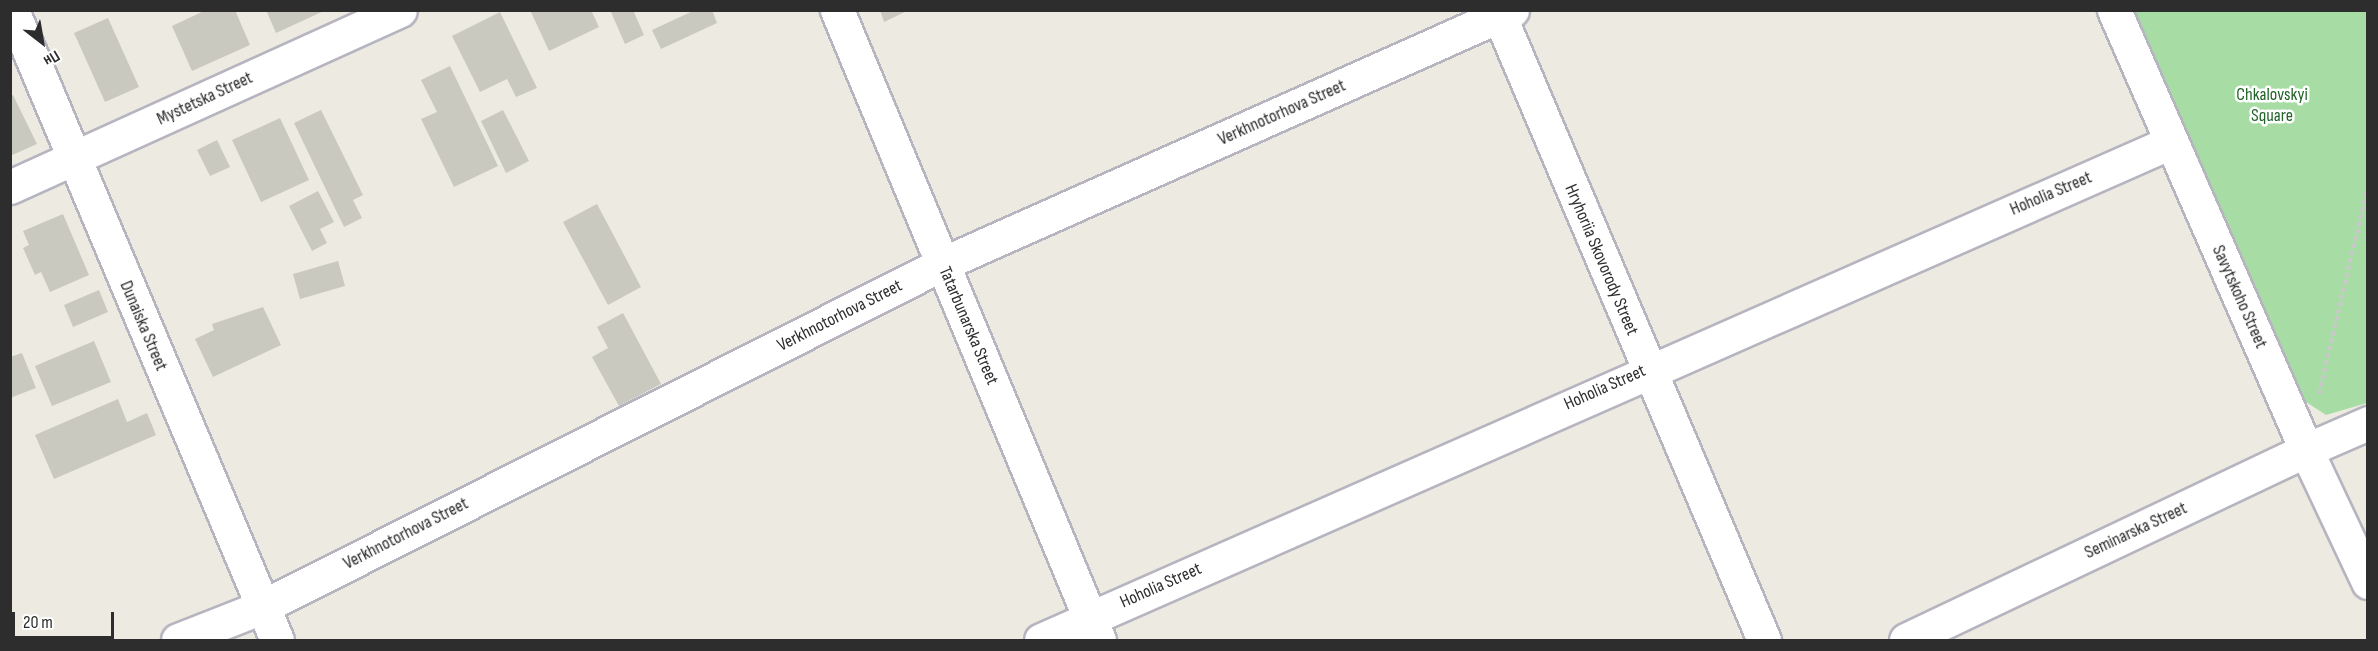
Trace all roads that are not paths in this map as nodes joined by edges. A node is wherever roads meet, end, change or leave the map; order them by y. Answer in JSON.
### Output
{"nodes":[{"id":1,"x":12,"y":10,"type":"edge"},
{"id":2,"x":400,"y":10,"type":"edge"},
{"id":3,"x":837,"y":10,"type":"edge"},
{"id":4,"x":2114,"y":10,"type":"edge"},
{"id":5,"x":1503,"y":12,"type":"edge"},
{"id":6,"x":2171,"y":142,"type":"junction"},
{"id":7,"x":72,"y":160,"type":"junction"},
{"id":8,"x":10,"y":187,"type":"edge"},
{"id":9,"x":942,"y":264,"type":"junction"},
{"id":10,"x":1646,"y":369,"type":"junction"},
{"id":11,"x":2367,"y":423,"type":"edge"},
{"id":12,"x":2306,"y":450,"type":"junction"},
{"id":13,"x":2367,"y":582,"type":"edge"},
{"id":14,"x":262,"y":607,"type":"junction"},
{"id":15,"x":1094,"y":629,"type":"edge"},
{"id":16,"x":178,"y":640,"type":"edge"},
{"id":17,"x":277,"y":640,"type":"edge"},
{"id":18,"x":1041,"y":640,"type":"edge"},
{"id":19,"x":1764,"y":640,"type":"edge"},
{"id":20,"x":1906,"y":640,"type":"edge"}],
"edges":[{"from":1,"to":7,"type":"street","name":"Dunaiska Street"},
{"from":2,"to":7,"type":"street","name":"Mystetska Street"},
{"from":3,"to":9,"type":"street","name":"Tatarbunarska Street"},
{"from":4,"to":6,"type":"street","name":"Savytskoho Street"},
{"from":5,"to":9,"type":"street","name":"Verkhnotorhova Street"},
{"from":5,"to":10,"type":"street","name":"Hryhoriia Skovorody Street"},
{"from":6,"to":10,"type":"street","name":"Hoholia Street"},
{"from":6,"to":12,"type":"street","name":"Savytskoho Street"},
{"from":7,"to":8,"type":"street","name":"Mystetska Street"},
{"from":7,"to":14,"type":"street","name":"Dunaiska Street"},
{"from":9,"to":14,"type":"street","name":"Verkhnotorhova Street"},
{"from":9,"to":15,"type":"street","name":"Tatarbunarska Street"},
{"from":10,"to":15,"type":"street","name":"Hoholia Street"},
{"from":10,"to":19,"type":"street","name":"Hryhoriia Skovorody Street"},
{"from":11,"to":12,"type":"street","name":"Seminarska Street"},
{"from":12,"to":13,"type":"street","name":"Savytskoho Street"},
{"from":12,"to":20,"type":"street","name":"Seminarska Street"},
{"from":14,"to":16,"type":"street","name":"Verkhnotorhova Street"},
{"from":14,"to":17,"type":"street","name":"Dunaiska Street"},
{"from":15,"to":18,"type":"street","name":"Hoholia Street"}]}
